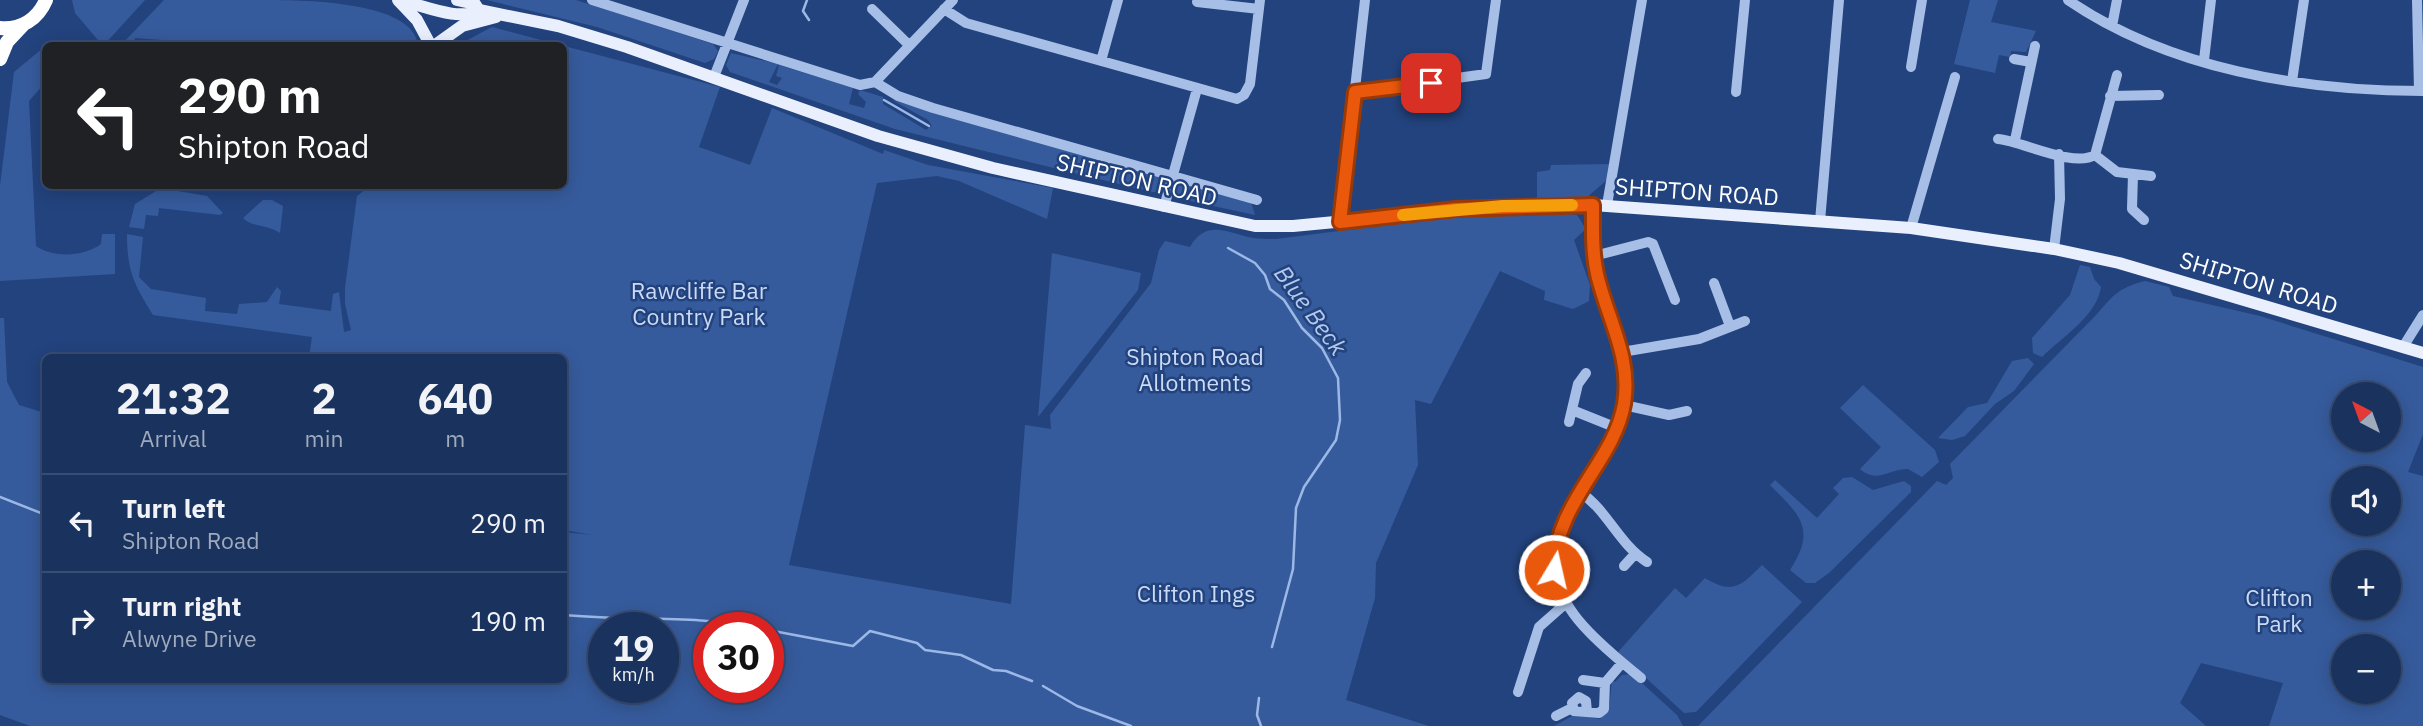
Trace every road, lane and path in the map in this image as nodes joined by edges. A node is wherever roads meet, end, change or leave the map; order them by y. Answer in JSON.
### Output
{"nodes":[{"id":1,"x":46,"y":0,"type":"edge"},
{"id":2,"x":398,"y":0,"type":"edge"},
{"id":3,"x":408,"y":0,"type":"edge"},
{"id":4,"x":419,"y":0,"type":"edge"},
{"id":5,"x":451,"y":0,"type":"edge"},
{"id":6,"x":457,"y":0,"type":"edge"},
{"id":7,"x":593,"y":0,"type":"edge"},
{"id":8,"x":744,"y":0,"type":"edge"},
{"id":9,"x":953,"y":0,"type":"edge"},
{"id":10,"x":1118,"y":0,"type":"edge"},
{"id":11,"x":1366,"y":0,"type":"edge"},
{"id":12,"x":1496,"y":0,"type":"edge"},
{"id":13,"x":1642,"y":0,"type":"edge"},
{"id":14,"x":1745,"y":0,"type":"edge"},
{"id":15,"x":1839,"y":0,"type":"edge"},
{"id":16,"x":1922,"y":0,"type":"edge"},
{"id":17,"x":2067,"y":0,"type":"edge"},
{"id":18,"x":2117,"y":0,"type":"edge"},
{"id":19,"x":2211,"y":0,"type":"edge"},
{"id":20,"x":2304,"y":0,"type":"edge"},
{"id":21,"x":2417,"y":0,"type":"edge"},
{"id":22,"x":1197,"y":2,"type":"dead end"},
{"id":23,"x":1260,"y":5,"type":"edge"},
{"id":24,"x":872,"y":9,"type":"dead end"},
{"id":25,"x":944,"y":9,"type":"junction"},
{"id":26,"x":479,"y":10,"type":"junction"},
{"id":27,"x":440,"y":11,"type":"junction"},
{"id":28,"x":503,"y":15,"type":"junction"},
{"id":29,"x":24,"y":24,"type":"junction"},
{"id":30,"x":2112,"y":26,"type":"junction"},
{"id":31,"x":0,"y":28,"type":"edge"},
{"id":32,"x":431,"y":42,"type":"edge"},
{"id":33,"x":439,"y":42,"type":"edge"},
{"id":34,"x":727,"y":44,"type":"junction"},
{"id":35,"x":909,"y":45,"type":"junction"},
{"id":36,"x":2035,"y":46,"type":"dead end"},
{"id":37,"x":0,"y":59,"type":"edge"},
{"id":38,"x":2014,"y":59,"type":"dead end"},
{"id":39,"x":2204,"y":60,"type":"junction"},
{"id":40,"x":1101,"y":61,"type":"junction"},
{"id":41,"x":2031,"y":62,"type":"junction"},
{"id":42,"x":1911,"y":67,"type":"dead end"},
{"id":43,"x":2117,"y":75,"type":"dead end"},
{"id":44,"x":714,"y":77,"type":"junction"},
{"id":45,"x":1955,"y":77,"type":"dead end"},
{"id":46,"x":2292,"y":81,"type":"junction"},
{"id":47,"x":875,"y":82,"type":"junction"},
{"id":48,"x":1196,"y":89,"type":"junction"},
{"id":49,"x":2421,"y":90,"type":"edge"},
{"id":50,"x":1355,"y":92,"type":"junction"},
{"id":51,"x":1736,"y":92,"type":"dead end"},
{"id":52,"x":2110,"y":96,"type":"junction"},
{"id":53,"x":2151,"y":98,"type":"dead end"},
{"id":54,"x":1998,"y":139,"type":"dead end"},
{"id":55,"x":2015,"y":140,"type":"junction"},
{"id":56,"x":2059,"y":155,"type":"junction"},
{"id":57,"x":2095,"y":155,"type":"junction"},
{"id":58,"x":1171,"y":174,"type":"junction"},
{"id":59,"x":2133,"y":174,"type":"junction"},
{"id":60,"x":2151,"y":176,"type":"dead end"},
{"id":61,"x":1257,"y":200,"type":"dead end"},
{"id":62,"x":1593,"y":205,"type":"junction"},
{"id":63,"x":1607,"y":205,"type":"junction"},
{"id":64,"x":1164,"y":207,"type":"junction"},
{"id":65,"x":2144,"y":220,"type":"dead end"},
{"id":66,"x":1820,"y":221,"type":"junction"},
{"id":67,"x":1340,"y":222,"type":"junction"},
{"id":68,"x":1911,"y":228,"type":"junction"},
{"id":69,"x":2054,"y":249,"type":"junction"},
{"id":70,"x":1594,"y":256,"type":"junction"},
{"id":71,"x":1714,"y":283,"type":"dead end"},
{"id":72,"x":1675,"y":300,"type":"dead end"},
{"id":73,"x":2423,"y":315,"type":"edge"},
{"id":74,"x":1745,"y":321,"type":"dead end"},
{"id":75,"x":1730,"y":326,"type":"junction"},
{"id":76,"x":2403,"y":347,"type":"junction"},
{"id":77,"x":1622,"y":352,"type":"junction"},
{"id":78,"x":2423,"y":353,"type":"edge"},
{"id":79,"x":1586,"y":373,"type":"dead end"},
{"id":80,"x":1624,"y":405,"type":"junction"},
{"id":81,"x":1572,"y":410,"type":"junction"},
{"id":82,"x":1686,"y":411,"type":"dead end"},
{"id":83,"x":1569,"y":422,"type":"dead end"},
{"id":84,"x":1616,"y":428,"type":"junction"},
{"id":85,"x":1580,"y":492,"type":"junction"},
{"id":86,"x":1635,"y":554,"type":"junction"},
{"id":87,"x":1647,"y":562,"type":"dead end"},
{"id":88,"x":1624,"y":566,"type":"dead end"},
{"id":89,"x":1565,"y":604,"type":"junction"},
{"id":90,"x":1622,"y":663,"type":"junction"},
{"id":91,"x":1641,"y":678,"type":"dead end"},
{"id":92,"x":1583,"y":680,"type":"dead end"},
{"id":93,"x":1608,"y":680,"type":"junction"},
{"id":94,"x":1518,"y":692,"type":"dead end"},
{"id":95,"x":1556,"y":716,"type":"dead end"}],
"edges":[{"from":1,"to":29,"type":"highway"},
{"from":2,"to":32,"type":"main road"},
{"from":3,"to":27,"type":"main road","name":"SHIPTON ROAD"},
{"from":4,"to":27,"type":"main road"},
{"from":5,"to":27,"type":"main road"},
{"from":6,"to":26,"type":"main road","name":"SHIPTON ROAD"},
{"from":7,"to":34,"type":"street","name":"SHIPTON ROAD"},
{"from":8,"to":34,"type":"street"},
{"from":9,"to":25,"type":"street"},
{"from":10,"to":40,"type":"street"},
{"from":11,"to":50,"type":"street"},
{"from":12,"to":50,"type":"street"},
{"from":13,"to":63,"type":"street"},
{"from":14,"to":51,"type":"street"},
{"from":15,"to":66,"type":"street"},
{"from":16,"to":42,"type":"street"},
{"from":17,"to":30,"type":"street"},
{"from":18,"to":30,"type":"street"},
{"from":19,"to":39,"type":"street"},
{"from":20,"to":46,"type":"street"},
{"from":21,"to":49,"type":"street"},
{"from":22,"to":23,"type":"street"},
{"from":23,"to":48,"type":"street"},
{"from":24,"to":35,"type":"street"},
{"from":25,"to":35,"type":"street"},
{"from":25,"to":40,"type":"street"},
{"from":26,"to":27,"type":"main road","name":"SHIPTON ROAD"},
{"from":26,"to":28,"type":"main road","name":"SHIPTON ROAD"},
{"from":28,"to":33,"type":"main road"},
{"from":28,"to":44,"type":"main road","name":"SHIPTON ROAD"},
{"from":29,"to":31,"type":"highway"},
{"from":29,"to":37,"type":"highway"},
{"from":30,"to":39,"type":"street"},
{"from":34,"to":44,"type":"street"},
{"from":34,"to":47,"type":"street","name":"SHIPTON ROAD"},
{"from":35,"to":47,"type":"street"},
{"from":36,"to":41,"type":"street"},
{"from":38,"to":41,"type":"street"},
{"from":39,"to":46,"type":"street"},
{"from":40,"to":48,"type":"street"},
{"from":41,"to":55,"type":"street"},
{"from":43,"to":52,"type":"street"},
{"from":44,"to":64,"type":"main road","name":"SHIPTON ROAD"},
{"from":45,"to":68,"type":"street"},
{"from":46,"to":49,"type":"street"},
{"from":47,"to":58,"type":"street","name":"SHIPTON ROAD"},
{"from":48,"to":58,"type":"street"},
{"from":50,"to":67,"type":"street"},
{"from":52,"to":53,"type":"street"},
{"from":52,"to":57,"type":"street"},
{"from":54,"to":55,"type":"street"},
{"from":55,"to":56,"type":"street"},
{"from":56,"to":57,"type":"street"},
{"from":56,"to":69,"type":"street"},
{"from":57,"to":59,"type":"street"},
{"from":58,"to":61,"type":"street","name":"SHIPTON ROAD"},
{"from":58,"to":64,"type":"street"},
{"from":59,"to":60,"type":"street"},
{"from":59,"to":65,"type":"street"},
{"from":62,"to":63,"type":"main road","name":"SHIPTON ROAD"},
{"from":62,"to":67,"type":"main road","name":"SHIPTON ROAD"},
{"from":62,"to":70,"type":"street"},
{"from":63,"to":66,"type":"main road","name":"SHIPTON ROAD"},
{"from":64,"to":67,"type":"main road","name":"SHIPTON ROAD"},
{"from":66,"to":68,"type":"main road","name":"SHIPTON ROAD"},
{"from":68,"to":69,"type":"main road","name":"SHIPTON ROAD"},
{"from":69,"to":76,"type":"main road","name":"SHIPTON ROAD"},
{"from":70,"to":72,"type":"street"},
{"from":70,"to":77,"type":"street"},
{"from":71,"to":75,"type":"street"},
{"from":73,"to":76,"type":"street"},
{"from":74,"to":75,"type":"street"},
{"from":75,"to":77,"type":"street"},
{"from":76,"to":78,"type":"main road","name":"SHIPTON ROAD"},
{"from":77,"to":80,"type":"street"},
{"from":79,"to":81,"type":"street"},
{"from":80,"to":82,"type":"street"},
{"from":80,"to":84,"type":"street"},
{"from":81,"to":83,"type":"street"},
{"from":81,"to":84,"type":"street"},
{"from":84,"to":85,"type":"street"},
{"from":85,"to":86,"type":"street"},
{"from":85,"to":89,"type":"street"},
{"from":86,"to":87,"type":"street"},
{"from":86,"to":88,"type":"street"},
{"from":89,"to":90,"type":"street"},
{"from":89,"to":94,"type":"street"},
{"from":90,"to":91,"type":"street"},
{"from":90,"to":93,"type":"street"},
{"from":92,"to":93,"type":"street"},
{"from":93,"to":95,"type":"street"}]}
